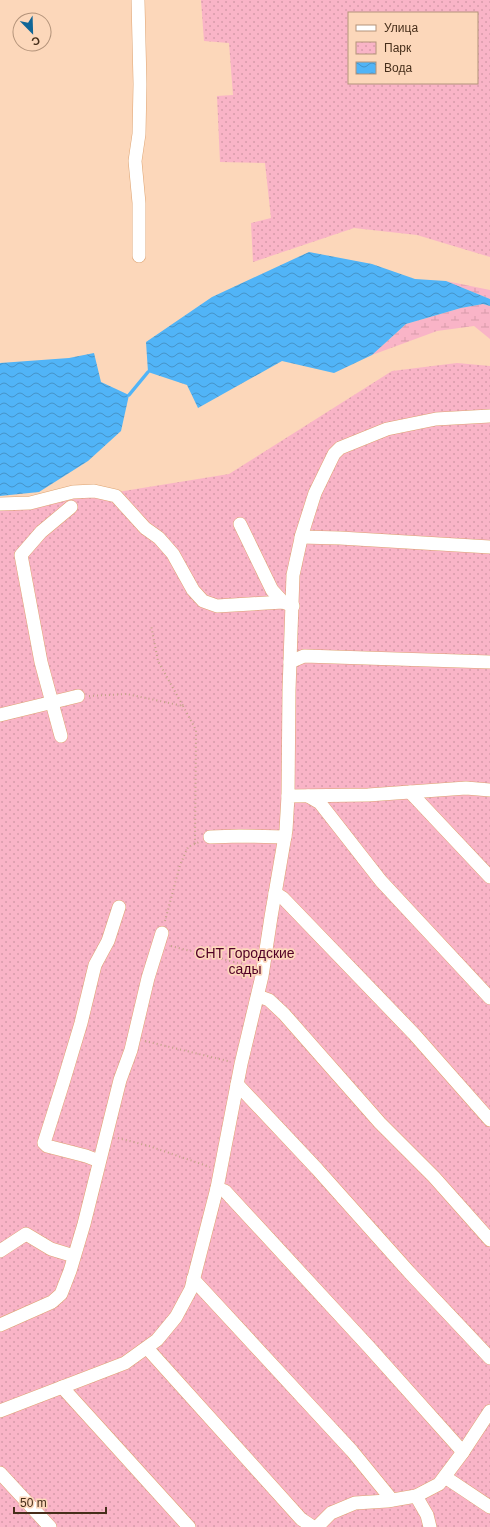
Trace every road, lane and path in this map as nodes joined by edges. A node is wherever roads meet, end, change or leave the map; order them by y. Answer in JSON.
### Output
{"nodes":[{"id":1,"x":138,"y":0,"type":"edge"},
{"id":2,"x":139,"y":256,"type":"dead end"},
{"id":3,"x":490,"y":416,"type":"edge"},
{"id":4,"x":0,"y":504,"type":"edge"},
{"id":5,"x":71,"y":507,"type":"dead end"},
{"id":6,"x":240,"y":524,"type":"dead end"},
{"id":7,"x":301,"y":537,"type":"junction"},
{"id":8,"x":490,"y":547,"type":"edge"},
{"id":9,"x":288,"y":604,"type":"junction"},
{"id":10,"x":152,"y":625,"type":"dead end"},
{"id":11,"x":290,"y":662,"type":"junction"},
{"id":12,"x":490,"y":662,"type":"edge"},
{"id":13,"x":78,"y":696,"type":"joint"},
{"id":14,"x":53,"y":702,"type":"junction"},
{"id":15,"x":183,"y":706,"type":"junction"},
{"id":16,"x":0,"y":715,"type":"edge"},
{"id":17,"x":61,"y":736,"type":"dead end"},
{"id":18,"x":490,"y":790,"type":"edge"},
{"id":19,"x":410,"y":792,"type":"junction"},
{"id":20,"x":288,"y":796,"type":"junction"},
{"id":21,"x":308,"y":796,"type":"junction"},
{"id":22,"x":210,"y":837,"type":"joint"},
{"id":23,"x":285,"y":837,"type":"junction"},
{"id":24,"x":195,"y":844,"type":"junction"},
{"id":25,"x":490,"y":878,"type":"edge"},
{"id":26,"x":275,"y":893,"type":"junction"},
{"id":27,"x":119,"y":907,"type":"dead end"},
{"id":28,"x":160,"y":937,"type":"junction"},
{"id":29,"x":263,"y":969,"type":"junction"},
{"id":30,"x":258,"y":996,"type":"junction"},
{"id":31,"x":490,"y":998,"type":"edge"},
{"id":32,"x":134,"y":1038,"type":"junction"},
{"id":33,"x":241,"y":1064,"type":"junction"},
{"id":34,"x":237,"y":1084,"type":"junction"},
{"id":35,"x":490,"y":1120,"type":"edge"},
{"id":36,"x":106,"y":1135,"type":"junction"},
{"id":37,"x":98,"y":1161,"type":"junction"},
{"id":38,"x":220,"y":1171,"type":"junction"},
{"id":39,"x":217,"y":1188,"type":"junction"},
{"id":40,"x":490,"y":1240,"type":"edge"},
{"id":41,"x":0,"y":1251,"type":"edge"},
{"id":42,"x":74,"y":1256,"type":"junction"},
{"id":43,"x":193,"y":1279,"type":"junction"},
{"id":44,"x":0,"y":1325,"type":"edge"},
{"id":45,"x":146,"y":1348,"type":"junction"},
{"id":46,"x":490,"y":1358,"type":"edge"},
{"id":47,"x":62,"y":1387,"type":"junction"},
{"id":48,"x":0,"y":1412,"type":"edge"},
{"id":49,"x":489,"y":1418,"type":"edge"},
{"id":50,"x":463,"y":1452,"type":"junction"},
{"id":51,"x":0,"y":1473,"type":"edge"},
{"id":52,"x":444,"y":1477,"type":"junction"},
{"id":53,"x":416,"y":1496,"type":"junction"},
{"id":54,"x":392,"y":1500,"type":"junction"},
{"id":55,"x":490,"y":1507,"type":"edge"},
{"id":56,"x":50,"y":1527,"type":"edge"},
{"id":57,"x":189,"y":1527,"type":"edge"},
{"id":58,"x":312,"y":1527,"type":"edge"},
{"id":59,"x":317,"y":1527,"type":"edge"},
{"id":60,"x":430,"y":1527,"type":"edge"}],
"edges":[{"from":1,"to":2,"type":"street"},
{"from":3,"to":7,"type":"street"},
{"from":4,"to":9,"type":"street"},
{"from":5,"to":14,"type":"street"},
{"from":6,"to":9,"type":"street"},
{"from":7,"to":8,"type":"street"},
{"from":7,"to":9,"type":"street"},
{"from":9,"to":11,"type":"street"},
{"from":10,"to":15,"type":"path"},
{"from":11,"to":12,"type":"street"},
{"from":11,"to":20,"type":"street"},
{"from":13,"to":14,"type":"street"},
{"from":13,"to":15,"type":"path"},
{"from":14,"to":16,"type":"street"},
{"from":14,"to":17,"type":"street"},
{"from":15,"to":24,"type":"path"},
{"from":18,"to":19,"type":"street"},
{"from":19,"to":21,"type":"street"},
{"from":19,"to":25,"type":"street"},
{"from":20,"to":21,"type":"street"},
{"from":20,"to":23,"type":"street"},
{"from":21,"to":31,"type":"street"},
{"from":22,"to":23,"type":"street"},
{"from":22,"to":24,"type":"path"},
{"from":23,"to":26,"type":"street"},
{"from":24,"to":28,"type":"path"},
{"from":26,"to":29,"type":"street"},
{"from":26,"to":35,"type":"street"},
{"from":27,"to":37,"type":"street"},
{"from":28,"to":29,"type":"path"},
{"from":28,"to":32,"type":"street"},
{"from":29,"to":30,"type":"street"},
{"from":30,"to":33,"type":"street"},
{"from":30,"to":40,"type":"street"},
{"from":32,"to":33,"type":"path"},
{"from":32,"to":36,"type":"street"},
{"from":33,"to":34,"type":"street"},
{"from":34,"to":38,"type":"street"},
{"from":34,"to":46,"type":"street"},
{"from":36,"to":37,"type":"street"},
{"from":36,"to":38,"type":"path"},
{"from":37,"to":42,"type":"street"},
{"from":38,"to":39,"type":"street"},
{"from":39,"to":43,"type":"street"},
{"from":39,"to":50,"type":"street"},
{"from":41,"to":42,"type":"street"},
{"from":42,"to":44,"type":"street"},
{"from":43,"to":45,"type":"street"},
{"from":43,"to":54,"type":"street"},
{"from":45,"to":47,"type":"street"},
{"from":45,"to":58,"type":"street"},
{"from":47,"to":48,"type":"street"},
{"from":47,"to":57,"type":"street"},
{"from":49,"to":50,"type":"street"},
{"from":50,"to":52,"type":"street"},
{"from":51,"to":56,"type":"street"},
{"from":52,"to":53,"type":"street"},
{"from":52,"to":55,"type":"street"},
{"from":53,"to":54,"type":"street"},
{"from":53,"to":60,"type":"street"},
{"from":54,"to":59,"type":"street"}]}
